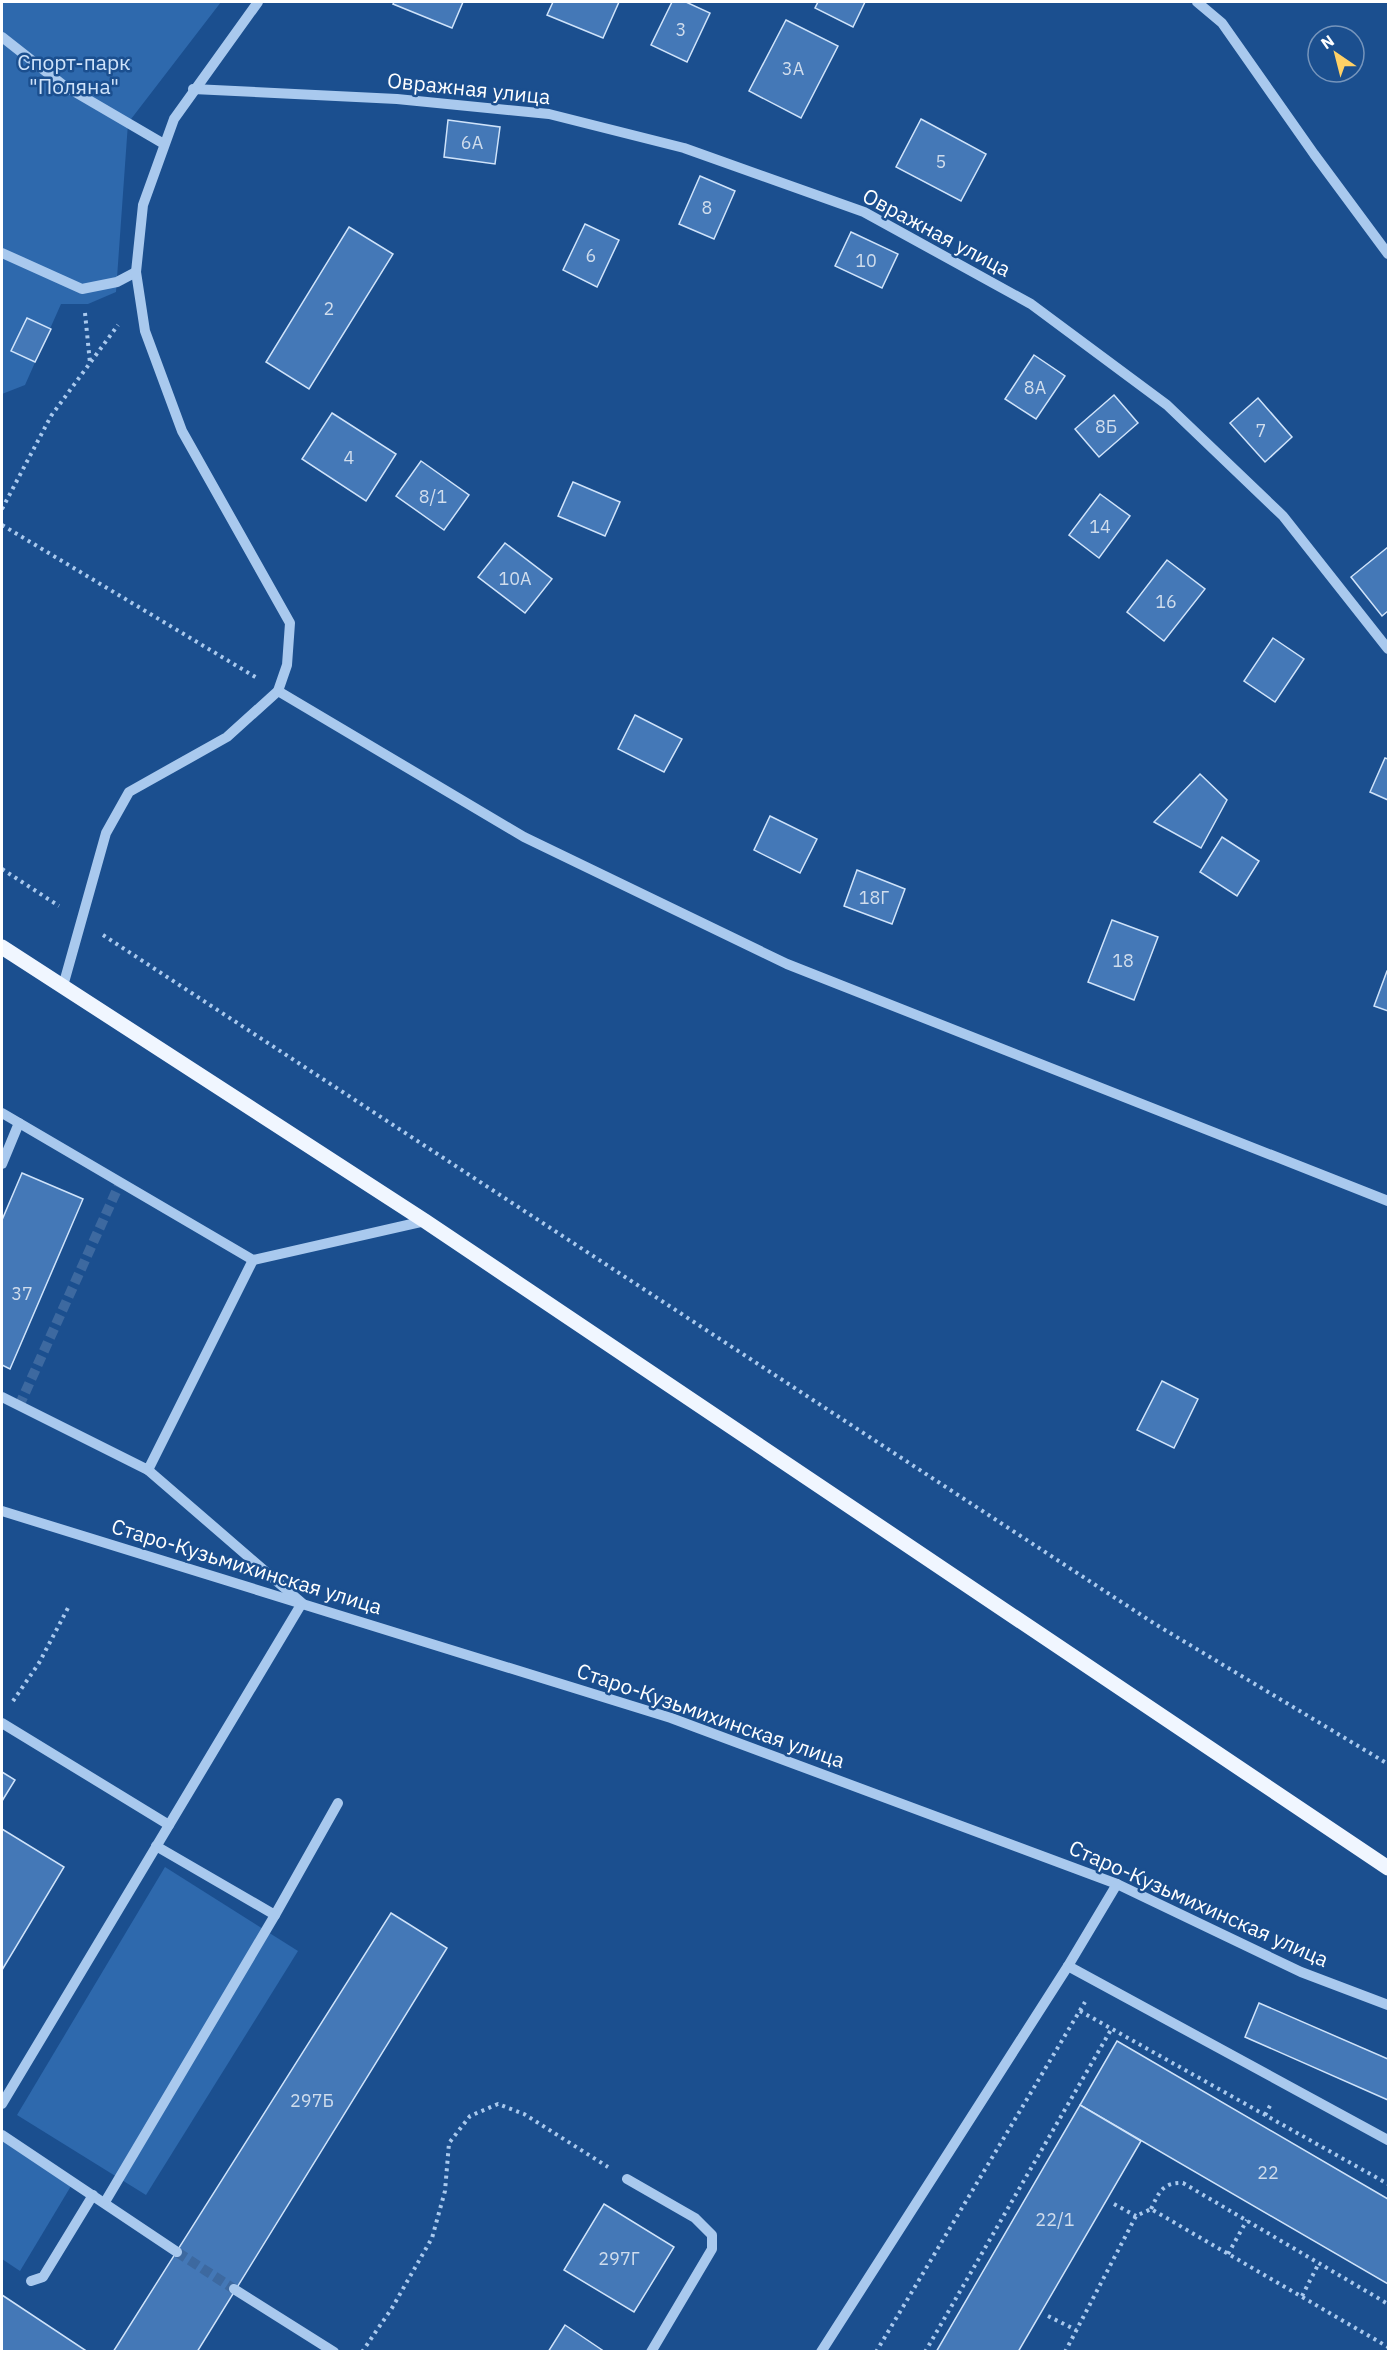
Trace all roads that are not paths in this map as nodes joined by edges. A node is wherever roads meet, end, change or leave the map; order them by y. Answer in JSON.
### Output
{"nodes":[{"id":1,"x":258,"y":2,"type":"edge"},
{"id":2,"x":1197,"y":2,"type":"edge"},
{"id":3,"x":2,"y":37,"type":"edge"},
{"id":4,"x":193,"y":89,"type":"junction"},
{"id":5,"x":164,"y":144,"type":"junction"},
{"id":6,"x":2,"y":253,"type":"edge"},
{"id":7,"x":1389,"y":254,"type":"edge"},
{"id":8,"x":136,"y":272,"type":"junction"},
{"id":9,"x":1389,"y":649,"type":"edge"},
{"id":10,"x":278,"y":691,"type":"junction"},
{"id":11,"x":2,"y":947,"type":"edge"},
{"id":12,"x":63,"y":986,"type":"junction"},
{"id":13,"x":2,"y":1113,"type":"edge"},
{"id":14,"x":19,"y":1123,"type":"junction"},
{"id":15,"x":2,"y":1164,"type":"edge"},
{"id":16,"x":1389,"y":1202,"type":"edge"},
{"id":17,"x":425,"y":1221,"type":"junction"},
{"id":18,"x":253,"y":1260,"type":"junction"},
{"id":19,"x":2,"y":1396,"type":"edge"},
{"id":20,"x":147,"y":1470,"type":"junction"},
{"id":21,"x":2,"y":1511,"type":"edge"},
{"id":22,"x":302,"y":1603,"type":"junction"},
{"id":23,"x":2,"y":1724,"type":"edge"},
{"id":24,"x":338,"y":1803,"type":"dead end"},
{"id":25,"x":169,"y":1825,"type":"junction"},
{"id":26,"x":156,"y":1846,"type":"junction"},
{"id":27,"x":1389,"y":1868,"type":"edge"},
{"id":28,"x":1117,"y":1884,"type":"junction"},
{"id":29,"x":275,"y":1915,"type":"junction"},
{"id":30,"x":1068,"y":1966,"type":"junction"},
{"id":31,"x":1389,"y":2005,"type":"edge"},
{"id":32,"x":2,"y":2104,"type":"edge"},
{"id":33,"x":2,"y":2135,"type":"edge"},
{"id":34,"x":1389,"y":2140,"type":"edge"},
{"id":35,"x":627,"y":2179,"type":"road end"},
{"id":36,"x":93,"y":2196,"type":"junction"},
{"id":37,"x":105,"y":2202,"type":"junction"},
{"id":38,"x":177,"y":2252,"type":"tunnel mouth"},
{"id":39,"x":31,"y":2281,"type":"dead end"},
{"id":40,"x":234,"y":2289,"type":"tunnel mouth"},
{"id":41,"x":334,"y":2352,"type":"edge"},
{"id":42,"x":651,"y":2352,"type":"edge"},
{"id":43,"x":821,"y":2352,"type":"edge"}],
"edges":[{"from":1,"to":4,"type":"street"},
{"from":2,"to":7,"type":"street"},
{"from":3,"to":5,"type":"street"},
{"from":4,"to":5,"type":"street"},
{"from":4,"to":9,"type":"street","name":"Овражная улица"},
{"from":5,"to":8,"type":"street"},
{"from":6,"to":8,"type":"street"},
{"from":8,"to":10,"type":"street"},
{"from":10,"to":12,"type":"street"},
{"from":10,"to":16,"type":"street"},
{"from":11,"to":12,"type":"main road"},
{"from":12,"to":17,"type":"main road"},
{"from":13,"to":14,"type":"street"},
{"from":14,"to":15,"type":"street"},
{"from":14,"to":18,"type":"street"},
{"from":17,"to":18,"type":"street"},
{"from":17,"to":27,"type":"main road"},
{"from":18,"to":20,"type":"street"},
{"from":19,"to":20,"type":"street"},
{"from":20,"to":22,"type":"street"},
{"from":21,"to":22,"type":"street","name":"Старо-Кузьмихинская улица"},
{"from":22,"to":25,"type":"street"},
{"from":22,"to":28,"type":"street","name":"Старо-Кузьмихинская улица"},
{"from":23,"to":25,"type":"street"},
{"from":24,"to":29,"type":"street"},
{"from":25,"to":26,"type":"street"},
{"from":26,"to":29,"type":"street"},
{"from":26,"to":32,"type":"street"},
{"from":28,"to":30,"type":"street"},
{"from":28,"to":31,"type":"street","name":"Старо-Кузьмихинская улица"},
{"from":29,"to":37,"type":"street"},
{"from":30,"to":34,"type":"street"},
{"from":30,"to":43,"type":"street"},
{"from":33,"to":36,"type":"street"},
{"from":35,"to":42,"type":"street"},
{"from":36,"to":37,"type":"street"},
{"from":36,"to":39,"type":"street"},
{"from":37,"to":38,"type":"street"},
{"from":40,"to":41,"type":"street"}]}
